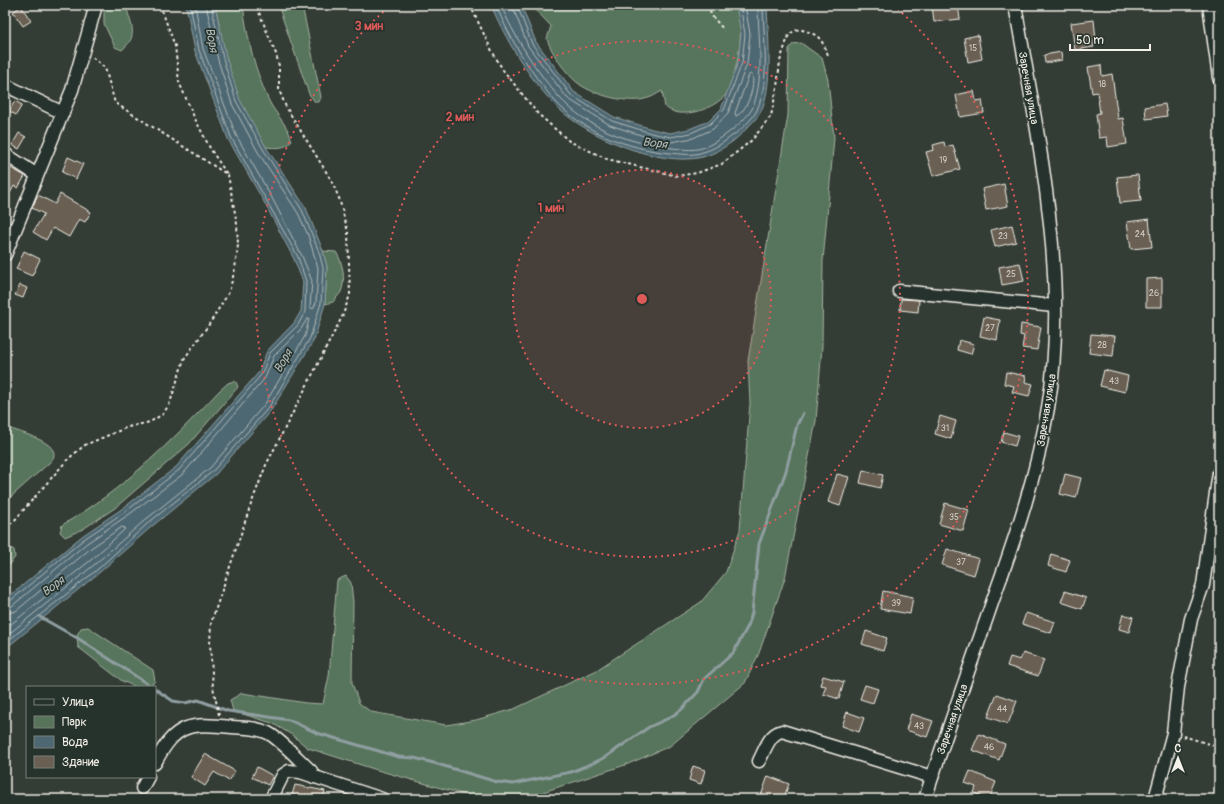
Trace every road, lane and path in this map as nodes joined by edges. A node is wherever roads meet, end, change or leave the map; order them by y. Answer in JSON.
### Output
{"nodes":[{"id":1,"x":96,"y":5,"type":"edge"},
{"id":2,"x":160,"y":5,"type":"edge"},
{"id":3,"x":256,"y":5,"type":"edge"},
{"id":4,"x":470,"y":5,"type":"edge"},
{"id":5,"x":709,"y":5,"type":"edge"},
{"id":6,"x":1015,"y":5,"type":"edge"},
{"id":7,"x":1209,"y":5,"type":"edge"},
{"id":8,"x":724,"y":30,"type":"dead end"},
{"id":9,"x":84,"y":51,"type":"junction"},
{"id":10,"x":828,"y":55,"type":"dead end"},
{"id":11,"x":1219,"y":78,"type":"edge"},
{"id":12,"x":5,"y":84,"type":"edge"},
{"id":13,"x":63,"y":113,"type":"junction"},
{"id":14,"x":5,"y":154,"type":"edge"},
{"id":15,"x":37,"y":175,"type":"junction"},
{"id":16,"x":228,"y":175,"type":"junction"},
{"id":17,"x":5,"y":254,"type":"edge"},
{"id":18,"x":899,"y":291,"type":"dead end"},
{"id":19,"x":1054,"y":306,"type":"junction"},
{"id":20,"x":1219,"y":472,"type":"edge"},
{"id":21,"x":5,"y":527,"type":"edge"},
{"id":22,"x":223,"y":726,"type":"junction"},
{"id":23,"x":1173,"y":733,"type":"junction"},
{"id":24,"x":1219,"y":747,"type":"edge"},
{"id":25,"x":759,"y":761,"type":"dead end"},
{"id":26,"x":156,"y":762,"type":"edge"},
{"id":27,"x":314,"y":777,"type":"junction"},
{"id":28,"x":932,"y":777,"type":"junction"},
{"id":29,"x":271,"y":799,"type":"edge"},
{"id":30,"x":382,"y":799,"type":"edge"},
{"id":31,"x":925,"y":799,"type":"edge"},
{"id":32,"x":1155,"y":799,"type":"edge"}],
"edges":[{"from":1,"to":9,"type":"street"},
{"from":2,"to":16,"type":"path"},
{"from":3,"to":22,"type":"path"},
{"from":4,"to":10,"type":"path"},
{"from":5,"to":8,"type":"path"},
{"from":6,"to":19,"type":"street","name":"Заречная улица"},
{"from":7,"to":11,"type":"street"},
{"from":9,"to":13,"type":"street"},
{"from":9,"to":16,"type":"path"},
{"from":12,"to":13,"type":"street"},
{"from":13,"to":15,"type":"street"},
{"from":14,"to":15,"type":"street"},
{"from":15,"to":17,"type":"street"},
{"from":16,"to":21,"type":"path"},
{"from":18,"to":19,"type":"street"},
{"from":19,"to":28,"type":"street","name":"Заречная улица"},
{"from":20,"to":23,"type":"street"},
{"from":22,"to":26,"type":"street"},
{"from":22,"to":27,"type":"street"},
{"from":23,"to":24,"type":"path"},
{"from":23,"to":32,"type":"street"},
{"from":25,"to":28,"type":"street"},
{"from":27,"to":29,"type":"street"},
{"from":27,"to":30,"type":"street"},
{"from":28,"to":31,"type":"street","name":"Заречная улица"}]}
